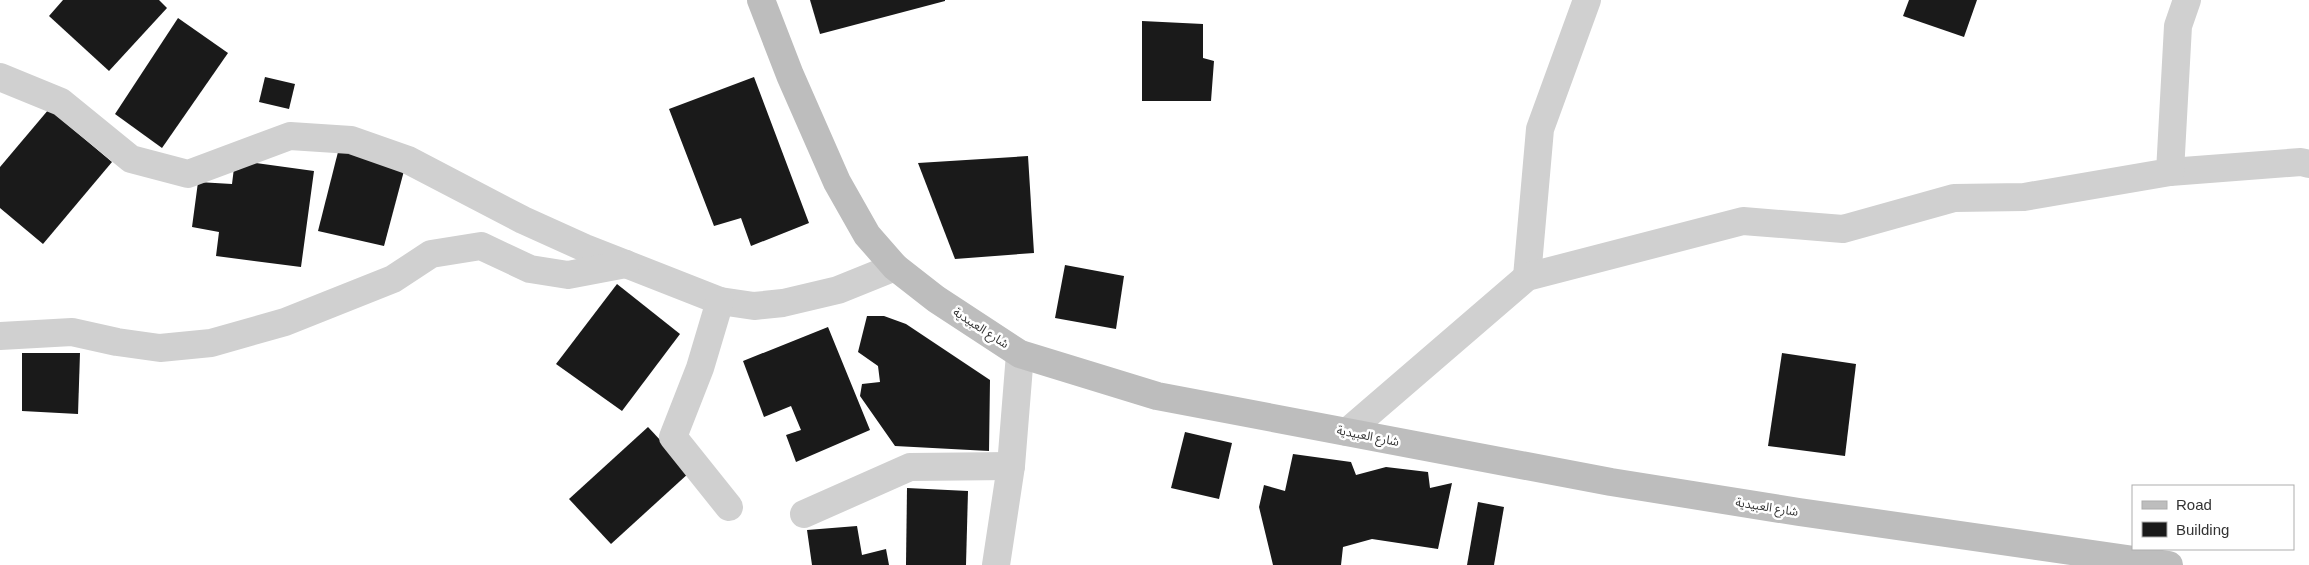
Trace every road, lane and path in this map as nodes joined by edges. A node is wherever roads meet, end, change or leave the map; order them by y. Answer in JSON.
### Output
{"nodes":[{"id":1,"x":761,"y":0,"type":"edge"},
{"id":2,"x":1587,"y":0,"type":"edge"},
{"id":3,"x":2187,"y":0,"type":"edge"},
{"id":4,"x":0,"y":77,"type":"edge"},
{"id":5,"x":2309,"y":164,"type":"edge"},
{"id":6,"x":2170,"y":172,"type":"junction"},
{"id":7,"x":626,"y":264,"type":"junction"},
{"id":8,"x":895,"y":267,"type":"junction"},
{"id":9,"x":1527,"y":277,"type":"junction"},
{"id":10,"x":720,"y":301,"type":"junction"},
{"id":11,"x":0,"y":336,"type":"edge"},
{"id":12,"x":1020,"y":354,"type":"junction"},
{"id":13,"x":1347,"y":432,"type":"junction"},
{"id":14,"x":1011,"y":466,"type":"junction"},
{"id":15,"x":729,"y":507,"type":"dead end"},
{"id":16,"x":804,"y":514,"type":"dead end"},
{"id":17,"x":996,"y":565,"type":"edge"},
{"id":18,"x":2168,"y":565,"type":"edge"}],
"edges":[{"from":1,"to":8,"type":"main road","name":"شارع العبيدية"},
{"from":2,"to":9,"type":"street"},
{"from":3,"to":6,"type":"street"},
{"from":4,"to":7,"type":"street"},
{"from":5,"to":6,"type":"street"},
{"from":6,"to":9,"type":"street"},
{"from":7,"to":10,"type":"street"},
{"from":7,"to":11,"type":"street"},
{"from":8,"to":10,"type":"street"},
{"from":8,"to":12,"type":"main road","name":"شارع العبيدية"},
{"from":9,"to":13,"type":"street"},
{"from":10,"to":15,"type":"street"},
{"from":12,"to":13,"type":"main road","name":"شارع العبيدية"},
{"from":12,"to":14,"type":"street"},
{"from":13,"to":18,"type":"main road","name":"شارع العبيدية"},
{"from":14,"to":16,"type":"street"},
{"from":14,"to":17,"type":"street"}]}
